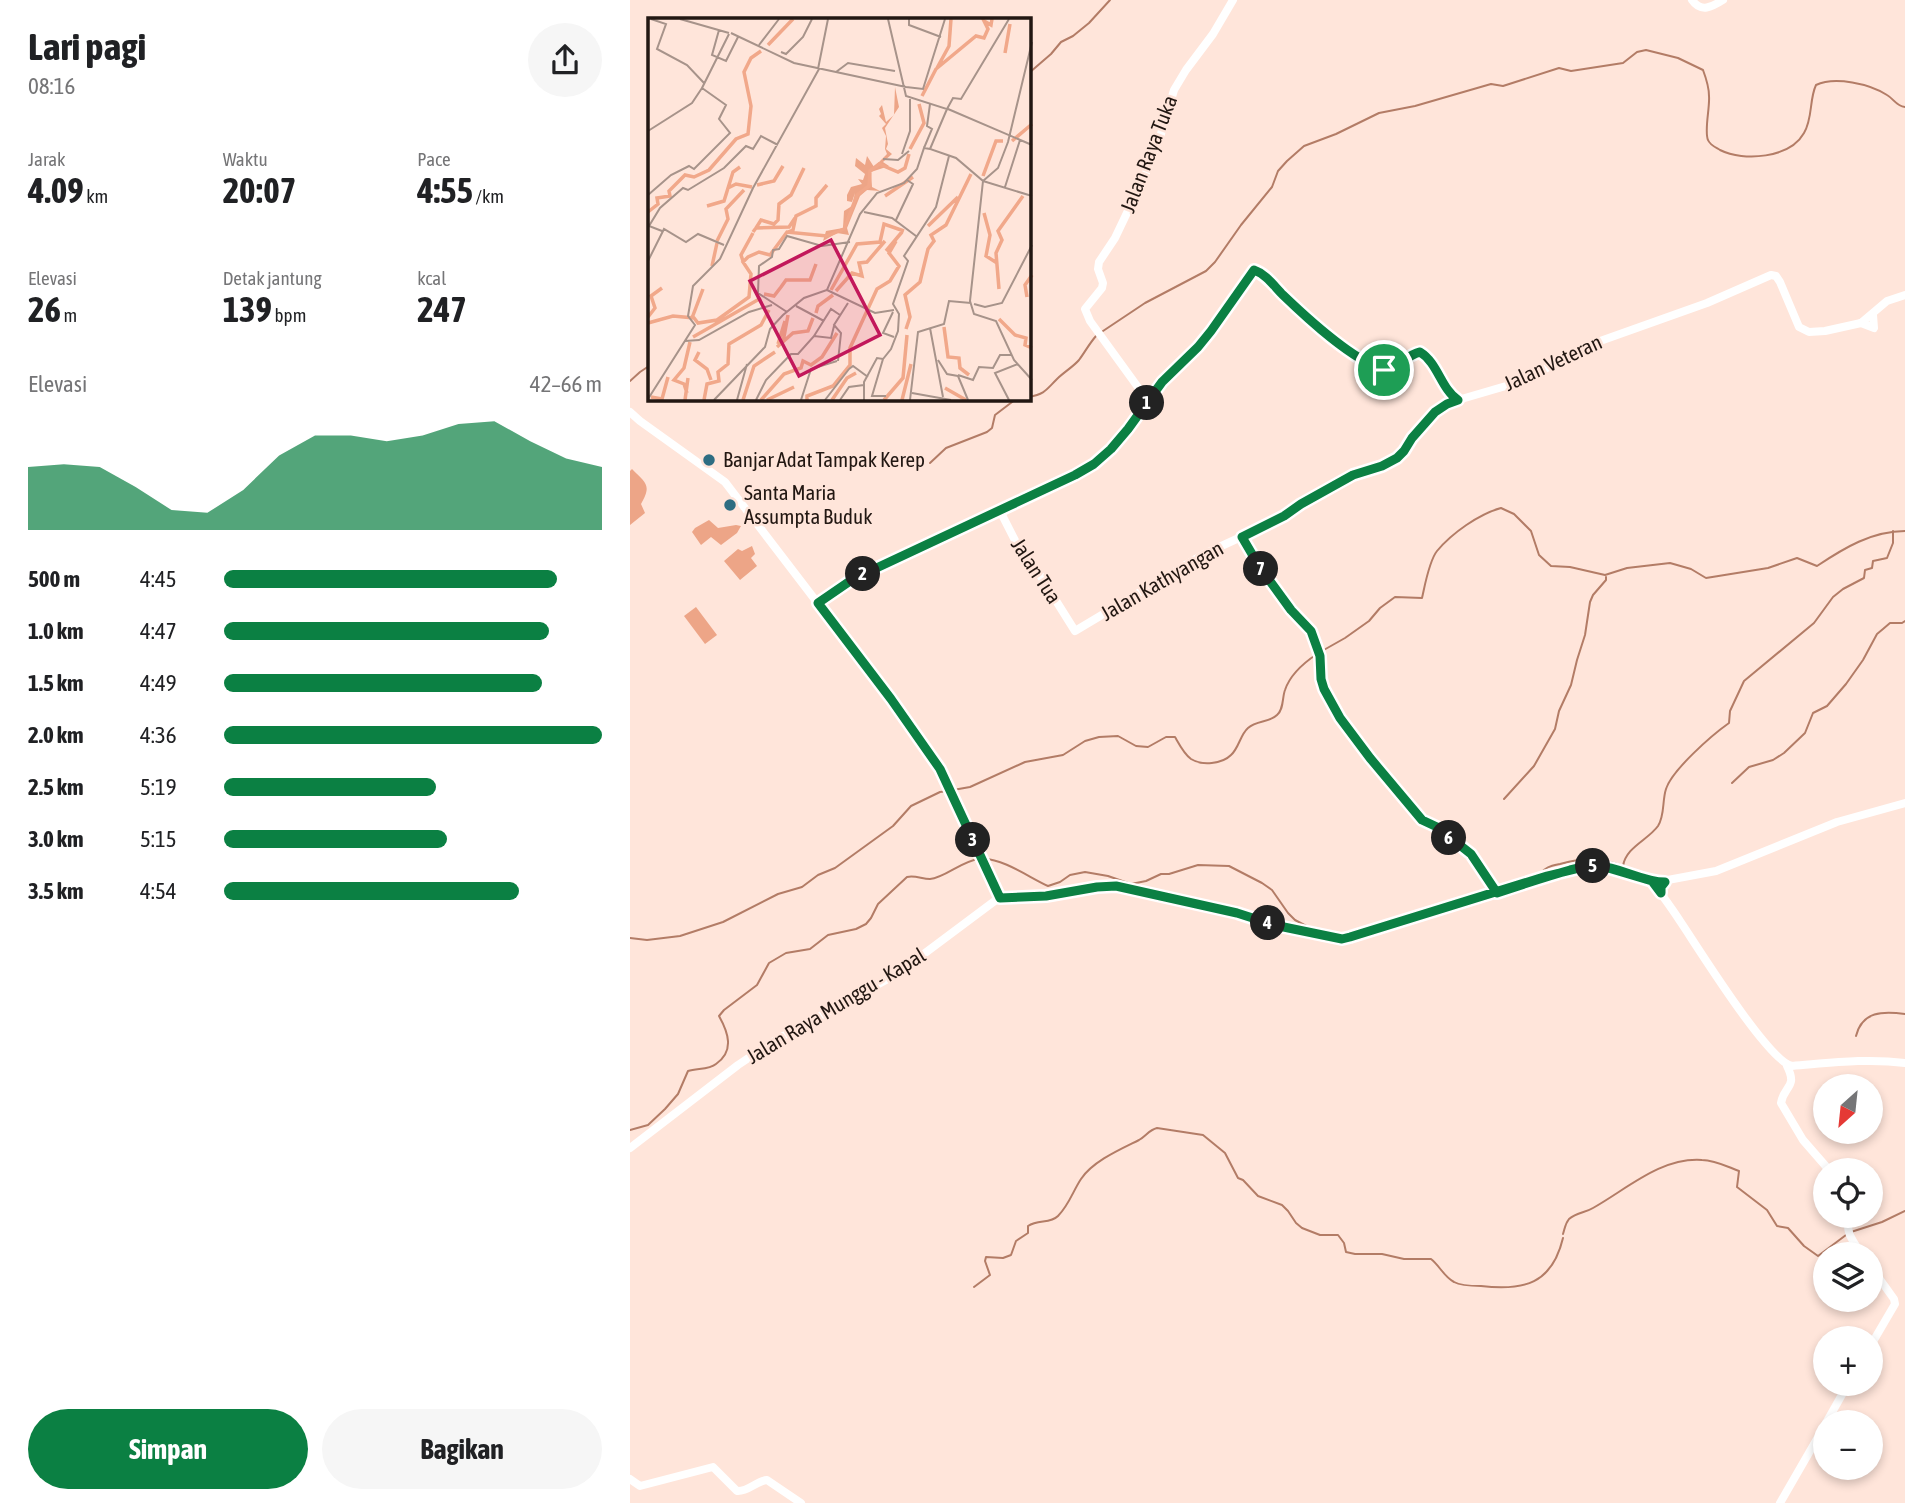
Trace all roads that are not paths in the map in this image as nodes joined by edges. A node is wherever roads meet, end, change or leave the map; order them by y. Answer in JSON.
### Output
{"nodes":[{"id":1,"x":1233,"y":0,"type":"edge"},
{"id":2,"x":1692,"y":0,"type":"edge"},
{"id":3,"x":1723,"y":0,"type":"edge"},
{"id":4,"x":1905,"y":295,"type":"edge"},
{"id":5,"x":1458,"y":400,"type":"junction"},
{"id":6,"x":1148,"y":401,"type":"junction"},
{"id":7,"x":630,"y":412,"type":"edge"},
{"id":8,"x":999,"y":509,"type":"junction"},
{"id":9,"x":1242,"y":537,"type":"junction"},
{"id":10,"x":818,"y":603,"type":"junction"},
{"id":11,"x":1075,"y":631,"type":"joint"},
{"id":12,"x":1905,"y":803,"type":"edge"},
{"id":13,"x":1652,"y":881,"type":"junction"},
{"id":14,"x":1665,"y":882,"type":"junction"},
{"id":15,"x":1497,"y":893,"type":"junction"},
{"id":16,"x":1661,"y":893,"type":"junction"},
{"id":17,"x":1000,"y":898,"type":"junction"},
{"id":18,"x":1905,"y":1063,"type":"edge"},
{"id":19,"x":1787,"y":1066,"type":"junction"},
{"id":20,"x":630,"y":1148,"type":"edge"},
{"id":21,"x":1819,"y":1158,"type":"edge"},
{"id":22,"x":1883,"y":1284,"type":"edge"},
{"id":23,"x":1882,"y":1326,"type":"edge"},
{"id":24,"x":1813,"y":1446,"type":"edge"},
{"id":25,"x":630,"y":1479,"type":"edge"},
{"id":26,"x":801,"y":1503,"type":"edge"},
{"id":27,"x":1780,"y":1503,"type":"edge"}],
"edges":[{"from":1,"to":6,"type":"street","name":"Jalan Raya Tuka"},
{"from":2,"to":3,"type":"street"},
{"from":4,"to":5,"type":"street","name":"Jalan Veteran"},
{"from":5,"to":6,"type":"street"},
{"from":5,"to":9,"type":"street","name":"Jalan Kathyangan"},
{"from":6,"to":8,"type":"street"},
{"from":7,"to":10,"type":"street"},
{"from":8,"to":10,"type":"street"},
{"from":8,"to":11,"type":"street","name":"Jalan Tua"},
{"from":9,"to":11,"type":"street","name":"Jalan Kathyangan"},
{"from":9,"to":15,"type":"street"},
{"from":10,"to":17,"type":"street"},
{"from":12,"to":14,"type":"street"},
{"from":13,"to":14,"type":"street"},
{"from":13,"to":15,"type":"street"},
{"from":13,"to":16,"type":"street"},
{"from":14,"to":16,"type":"street"},
{"from":15,"to":17,"type":"street"},
{"from":16,"to":19,"type":"street"},
{"from":17,"to":20,"type":"street","name":"Jalan Raya Munggu - Kapal"},
{"from":18,"to":19,"type":"street"},
{"from":19,"to":21,"type":"street"},
{"from":22,"to":23,"type":"street"},
{"from":24,"to":27,"type":"street"},
{"from":25,"to":26,"type":"street"}]}
